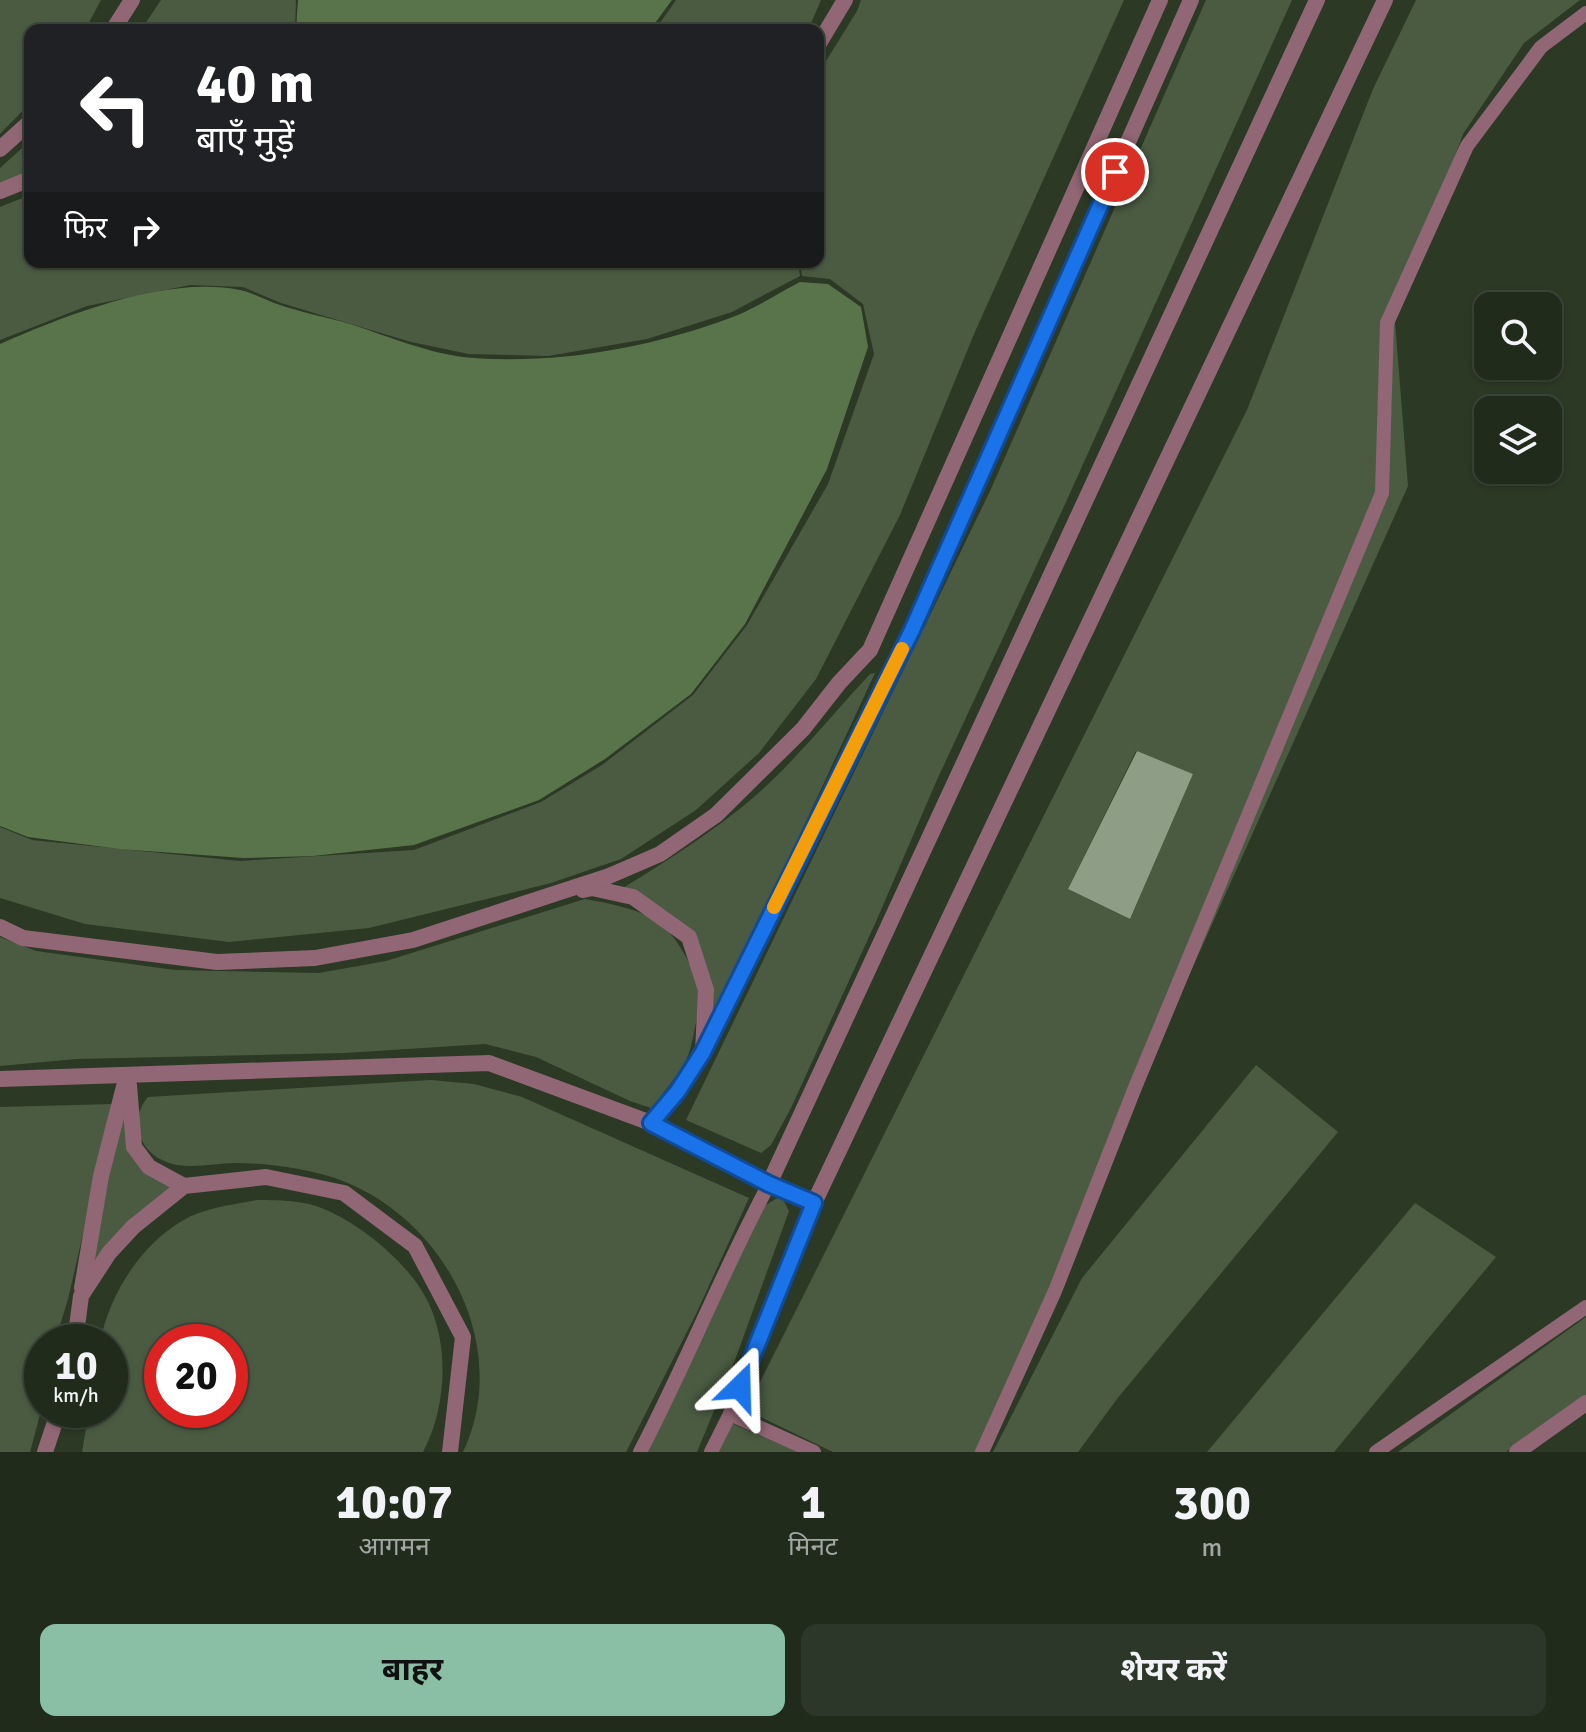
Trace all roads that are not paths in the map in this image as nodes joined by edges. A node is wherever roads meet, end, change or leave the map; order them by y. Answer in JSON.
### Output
{"nodes":[{"id":1,"x":132,"y":0,"type":"edge"},
{"id":2,"x":845,"y":0,"type":"edge"},
{"id":3,"x":1160,"y":0,"type":"edge"},
{"id":4,"x":1191,"y":0,"type":"edge"},
{"id":5,"x":1317,"y":0,"type":"edge"},
{"id":6,"x":1385,"y":0,"type":"edge"},
{"id":7,"x":1586,"y":13,"type":"edge"},
{"id":8,"x":117,"y":24,"type":"edge"},
{"id":9,"x":824,"y":35,"type":"edge"},
{"id":10,"x":24,"y":127,"type":"edge"},
{"id":11,"x":0,"y":149,"type":"edge"},
{"id":12,"x":24,"y":181,"type":"edge"},
{"id":13,"x":0,"y":191,"type":"edge"},
{"id":14,"x":547,"y":896,"type":"junction"},
{"id":15,"x":0,"y":927,"type":"edge"},
{"id":16,"x":703,"y":1052,"type":"junction"},
{"id":17,"x":127,"y":1075,"type":"junction"},
{"id":18,"x":0,"y":1079,"type":"edge"},
{"id":19,"x":651,"y":1123,"type":"junction"},
{"id":20,"x":769,"y":1184,"type":"junction"},
{"id":21,"x":184,"y":1186,"type":"junction"},
{"id":22,"x":814,"y":1203,"type":"junction"},
{"id":23,"x":81,"y":1296,"type":"junction"},
{"id":24,"x":1586,"y":1307,"type":"edge"},
{"id":25,"x":77,"y":1324,"type":"edge"},
{"id":26,"x":1586,"y":1403,"type":"edge"},
{"id":27,"x":730,"y":1414,"type":"junction"},
{"id":28,"x":53,"y":1428,"type":"edge"},
{"id":29,"x":45,"y":1452,"type":"edge"},
{"id":30,"x":450,"y":1452,"type":"edge"},
{"id":31,"x":640,"y":1452,"type":"edge"},
{"id":32,"x":711,"y":1452,"type":"edge"},
{"id":33,"x":814,"y":1452,"type":"edge"},
{"id":34,"x":982,"y":1452,"type":"edge"},
{"id":35,"x":1376,"y":1452,"type":"edge"},
{"id":36,"x":1517,"y":1452,"type":"edge"}],
"edges":[{"from":1,"to":8,"type":"street"},
{"from":2,"to":9,"type":"street"},
{"from":3,"to":14,"type":"street"},
{"from":4,"to":16,"type":"street"},
{"from":5,"to":20,"type":"street"},
{"from":6,"to":22,"type":"street"},
{"from":7,"to":34,"type":"lane"},
{"from":10,"to":11,"type":"street"},
{"from":12,"to":13,"type":"street"},
{"from":14,"to":15,"type":"street"},
{"from":14,"to":16,"type":"street"},
{"from":16,"to":19,"type":"street"},
{"from":17,"to":18,"type":"street"},
{"from":17,"to":19,"type":"street"},
{"from":17,"to":21,"type":"street"},
{"from":17,"to":23,"type":"street"},
{"from":19,"to":20,"type":"street"},
{"from":20,"to":22,"type":"street"},
{"from":20,"to":31,"type":"lane"},
{"from":21,"to":23,"type":"street"},
{"from":21,"to":30,"type":"street"},
{"from":22,"to":27,"type":"lane"},
{"from":23,"to":25,"type":"street"},
{"from":24,"to":35,"type":"lane"},
{"from":26,"to":36,"type":"street"},
{"from":27,"to":32,"type":"lane"},
{"from":27,"to":33,"type":"lane"},
{"from":28,"to":29,"type":"street"}]}
